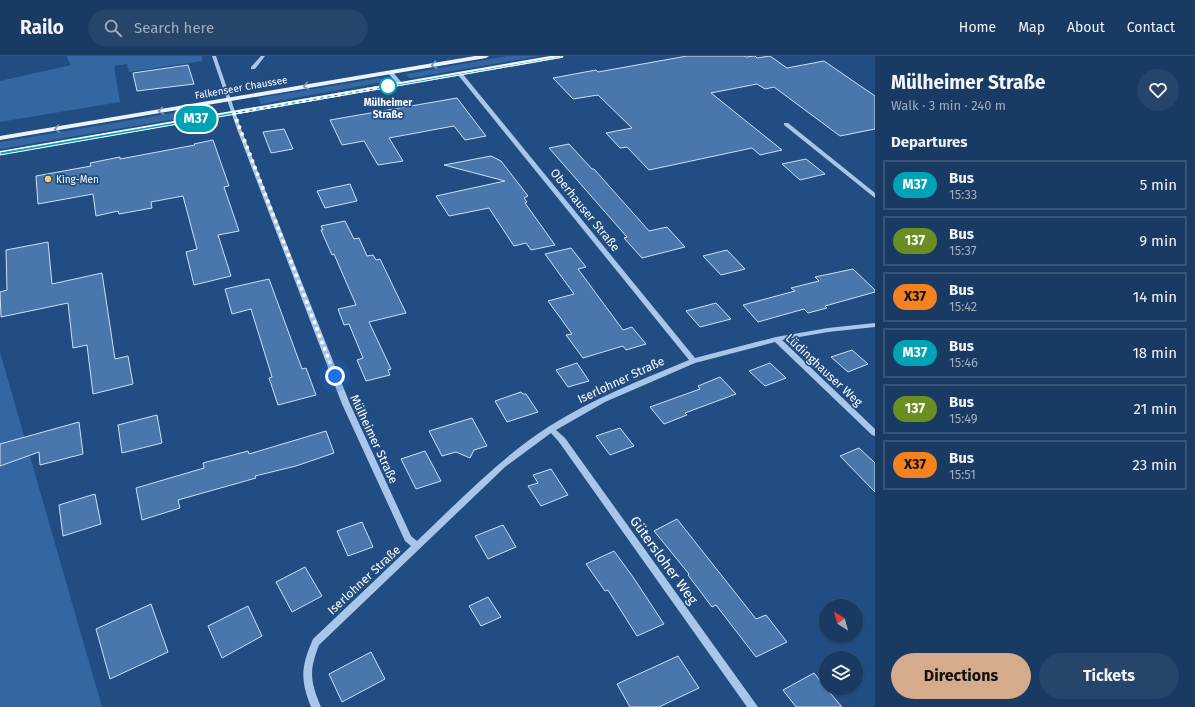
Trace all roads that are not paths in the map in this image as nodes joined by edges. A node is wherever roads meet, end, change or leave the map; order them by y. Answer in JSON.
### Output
{"nodes":[{"id":1,"x":214,"y":56,"type":"edge"},
{"id":2,"x":263,"y":56,"type":"edge"},
{"id":3,"x":486,"y":56,"type":"edge"},
{"id":4,"x":561,"y":56,"type":"edge"},
{"id":5,"x":253,"y":68,"type":"dead end"},
{"id":6,"x":390,"y":72,"type":"junction"},
{"id":7,"x":460,"y":74,"type":"junction"},
{"id":8,"x":400,"y":84,"type":"junction"},
{"id":9,"x":229,"y":100,"type":"junction"},
{"id":10,"x":234,"y":113,"type":"junction"},
{"id":11,"x":786,"y":124,"type":"dead end"},
{"id":12,"x":0,"y":138,"type":"edge"},
{"id":13,"x":0,"y":153,"type":"edge"},
{"id":14,"x":875,"y":196,"type":"edge"},
{"id":15,"x":875,"y":325,"type":"edge"},
{"id":16,"x":776,"y":339,"type":"junction"},
{"id":17,"x":692,"y":361,"type":"junction"},
{"id":18,"x":551,"y":429,"type":"junction"},
{"id":19,"x":875,"y":433,"type":"edge"},
{"id":20,"x":417,"y":546,"type":"junction"},
{"id":21,"x":316,"y":707,"type":"edge"},
{"id":22,"x":753,"y":707,"type":"edge"}],
"edges":[{"from":1,"to":9,"type":"street","name":"Mülheimer Straße"},
{"from":2,"to":5,"type":"street"},
{"from":3,"to":6,"type":"main road","name":"Falkenseer Chaussee","one_way":true},
{"from":4,"to":7,"type":"main road"},
{"from":6,"to":8,"type":"street"},
{"from":6,"to":9,"type":"main road","name":"Falkenseer Chaussee","one_way":true},
{"from":7,"to":8,"type":"main road"},
{"from":7,"to":17,"type":"street","name":"Oberhauser Straße"},
{"from":8,"to":10,"type":"main road"},
{"from":9,"to":10,"type":"street","name":"Mülheimer Straße"},
{"from":9,"to":12,"type":"main road","name":"Falkenseer Chaussee","one_way":true},
{"from":10,"to":13,"type":"main road"},
{"from":10,"to":20,"type":"street","name":"Mülheimer Straße"},
{"from":11,"to":14,"type":"street"},
{"from":15,"to":16,"type":"street","name":"Iserlohner Straße"},
{"from":16,"to":17,"type":"street","name":"Iserlohner Straße"},
{"from":16,"to":19,"type":"street","name":"Lüdinghauser Weg"},
{"from":17,"to":18,"type":"street","name":"Iserlohner Straße"},
{"from":18,"to":20,"type":"street","name":"Iserlohner Straße"},
{"from":18,"to":22,"type":"street","name":"Gütersloher Weg"},
{"from":20,"to":21,"type":"street","name":"Iserlohner Straße"}]}
